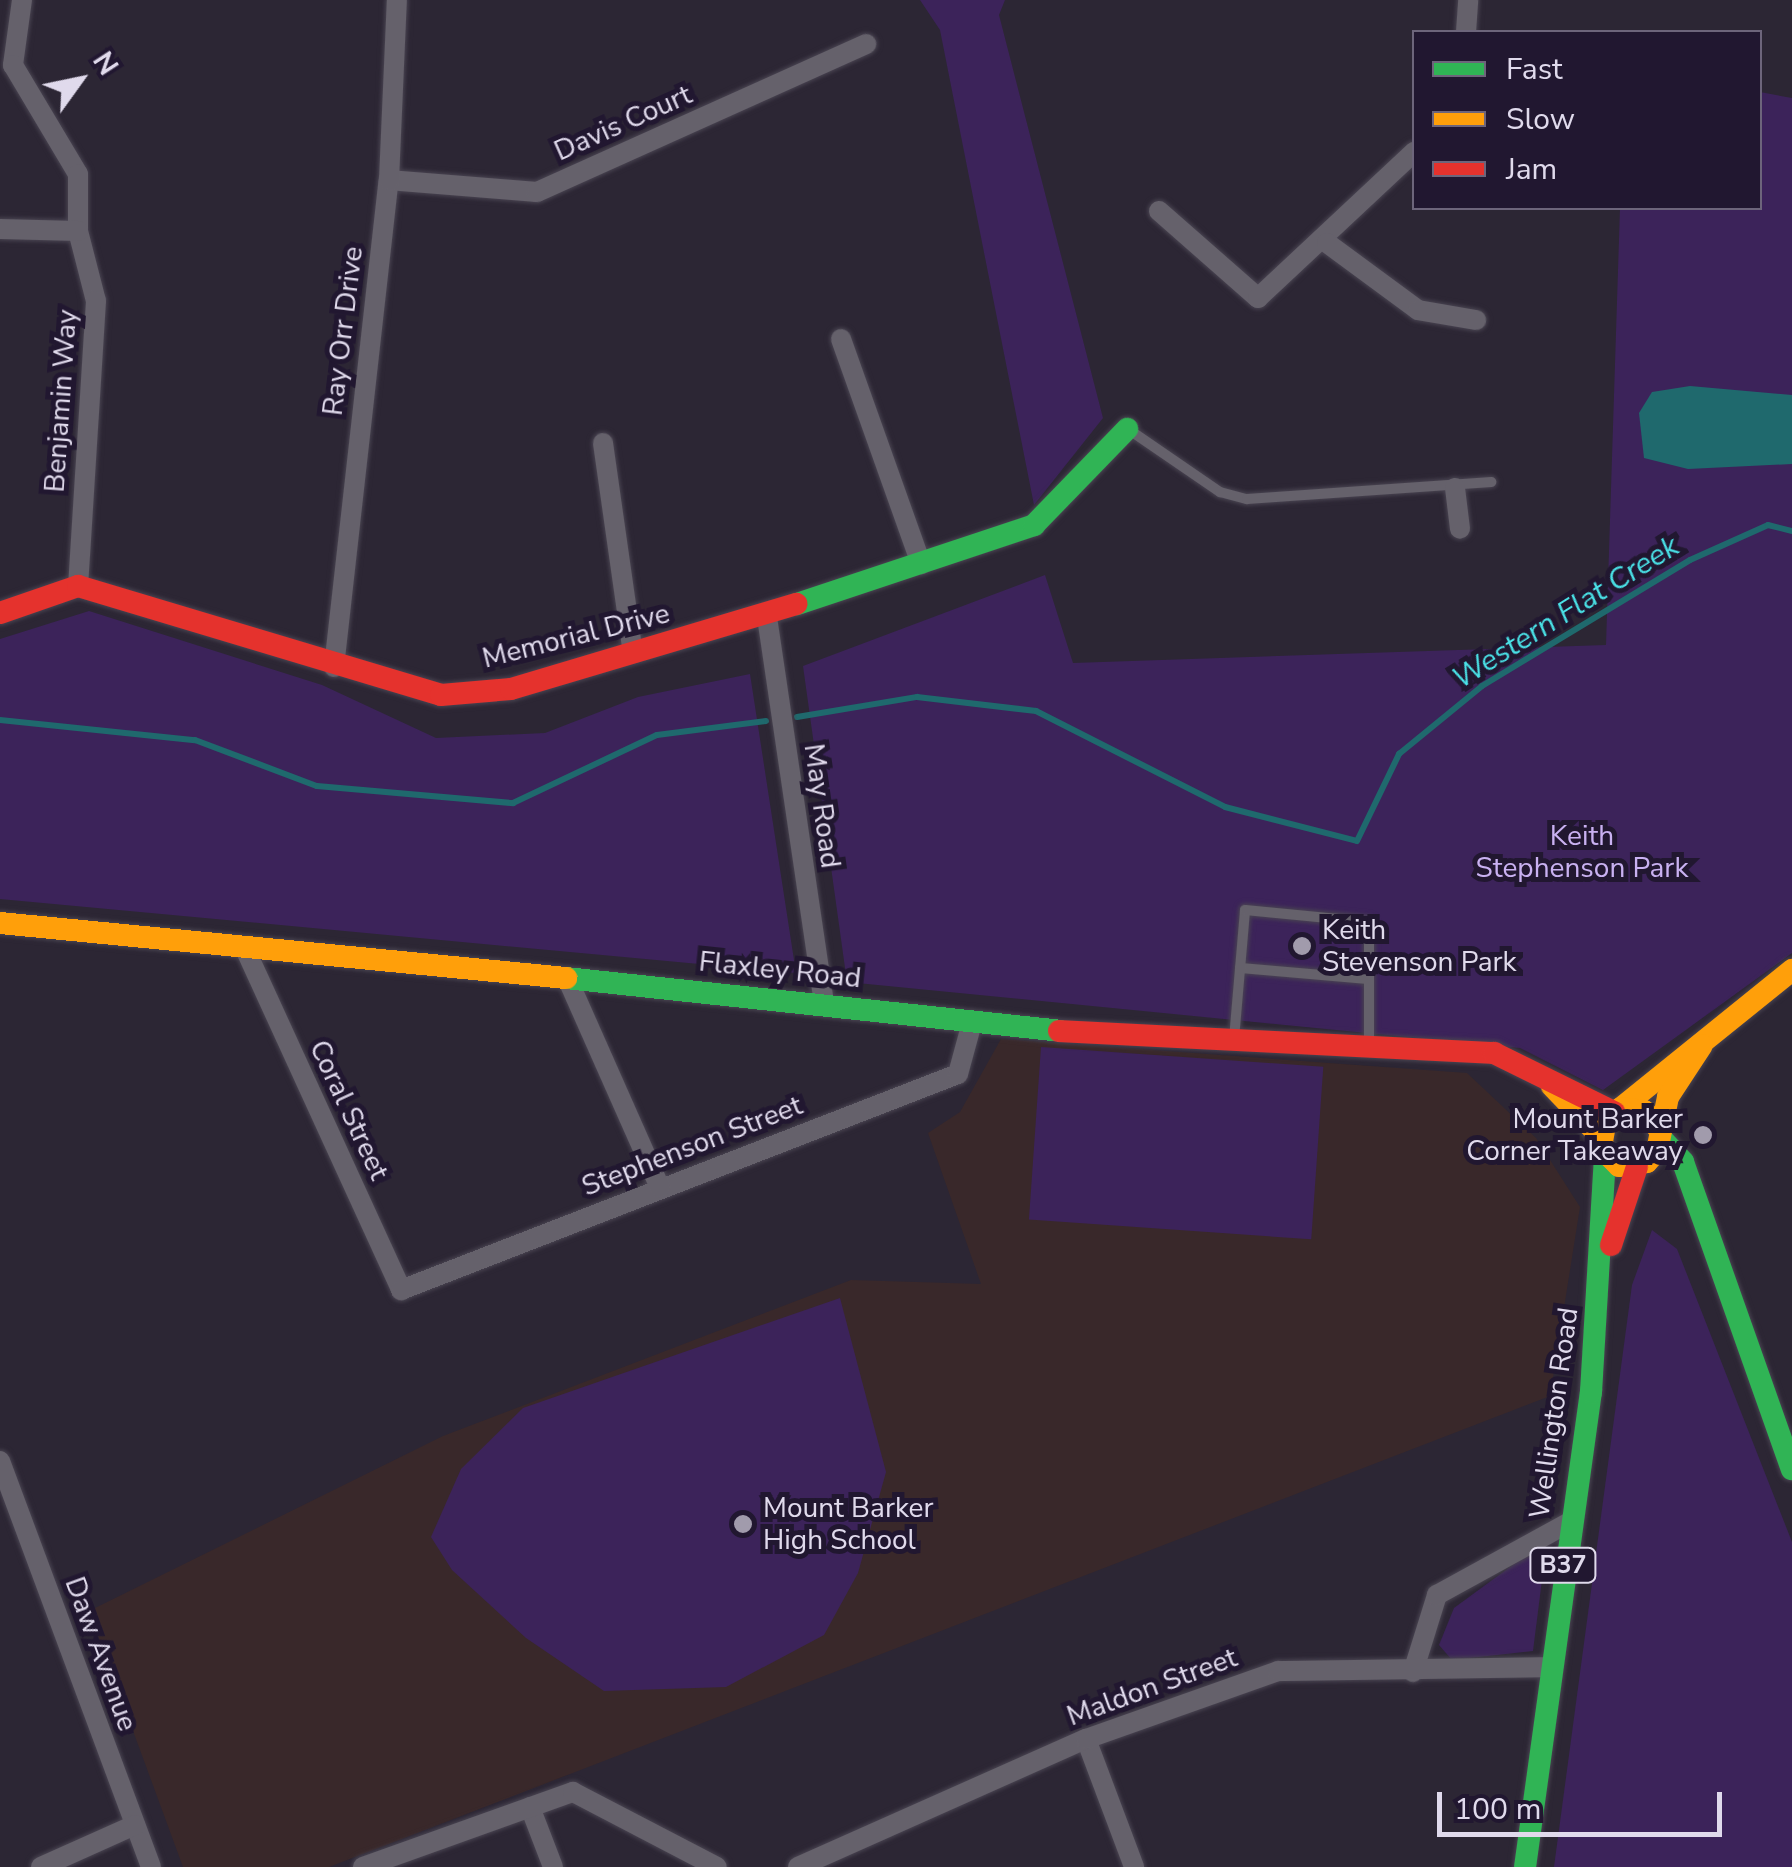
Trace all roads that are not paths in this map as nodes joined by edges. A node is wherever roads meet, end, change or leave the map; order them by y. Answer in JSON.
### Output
{"nodes":[{"id":1,"x":22,"y":0,"type":"edge"},
{"id":2,"x":397,"y":0,"type":"edge"},
{"id":3,"x":1468,"y":0,"type":"edge"},
{"id":4,"x":1466,"y":30,"type":"edge"},
{"id":5,"x":866,"y":44,"type":"dead end"},
{"id":6,"x":1412,"y":154,"type":"edge"},
{"id":7,"x":390,"y":180,"type":"junction"},
{"id":8,"x":1159,"y":211,"type":"dead end"},
{"id":9,"x":0,"y":228,"type":"edge"},
{"id":10,"x":78,"y":232,"type":"junction"},
{"id":11,"x":1327,"y":243,"type":"junction"},
{"id":12,"x":1476,"y":320,"type":"dead end"},
{"id":13,"x":841,"y":340,"type":"dead end"},
{"id":14,"x":1127,"y":428,"type":"joint"},
{"id":15,"x":603,"y":443,"type":"dead end"},
{"id":16,"x":1492,"y":482,"type":"dead end"},
{"id":17,"x":1455,"y":488,"type":"junction"},
{"id":18,"x":1460,"y":529,"type":"dead end"},
{"id":19,"x":921,"y":564,"type":"junction"},
{"id":20,"x":78,"y":586,"type":"junction"},
{"id":21,"x":0,"y":613,"type":"edge"},
{"id":22,"x":766,"y":616,"type":"junction"},
{"id":23,"x":633,"y":653,"type":"junction"},
{"id":24,"x":334,"y":668,"type":"junction"},
{"id":25,"x":0,"y":923,"type":"edge"},
{"id":26,"x":247,"y":953,"type":"junction"},
{"id":27,"x":1240,"y":968,"type":"junction"},
{"id":28,"x":1792,"y":970,"type":"edge"},
{"id":29,"x":1369,"y":979,"type":"junction"},
{"id":30,"x":568,"y":980,"type":"junction"},
{"id":31,"x":824,"y":1002,"type":"junction"},
{"id":32,"x":971,"y":1026,"type":"junction"},
{"id":33,"x":1234,"y":1040,"type":"junction"},
{"id":34,"x":1702,"y":1045,"type":"junction"},
{"id":35,"x":1368,"y":1046,"type":"junction"},
{"id":36,"x":1548,"y":1080,"type":"junction"},
{"id":37,"x":1618,"y":1110,"type":"junction"},
{"id":38,"x":1659,"y":1132,"type":"junction"},
{"id":39,"x":1602,"y":1145,"type":"junction"},
{"id":40,"x":1642,"y":1165,"type":"junction"},
{"id":41,"x":660,"y":1188,"type":"junction"},
{"id":42,"x":1693,"y":1196,"type":"junction"},
{"id":43,"x":1604,"y":1264,"type":"junction"},
{"id":44,"x":401,"y":1290,"type":"joint"},
{"id":45,"x":0,"y":1461,"type":"edge"},
{"id":46,"x":1792,"y":1469,"type":"edge"},
{"id":47,"x":9,"y":1512,"type":"edge"},
{"id":48,"x":1570,"y":1522,"type":"junction"},
{"id":49,"x":1549,"y":1667,"type":"junction"},
{"id":50,"x":1413,"y":1672,"type":"junction"},
{"id":51,"x":1086,"y":1739,"type":"junction"},
{"id":52,"x":530,"y":1807,"type":"junction"},
{"id":53,"x":135,"y":1825,"type":"junction"},
{"id":54,"x":41,"y":1867,"type":"edge"},
{"id":55,"x":151,"y":1867,"type":"edge"},
{"id":56,"x":363,"y":1867,"type":"edge"},
{"id":57,"x":553,"y":1867,"type":"edge"},
{"id":58,"x":717,"y":1867,"type":"edge"},
{"id":59,"x":798,"y":1867,"type":"edge"},
{"id":60,"x":1134,"y":1867,"type":"edge"},
{"id":61,"x":1525,"y":1867,"type":"edge"}],
"edges":[{"from":1,"to":10,"type":"street","name":"Benjamin Way"},
{"from":2,"to":7,"type":"street","name":"Ray Orr Drive"},
{"from":3,"to":4,"type":"street"},
{"from":5,"to":7,"type":"street","name":"Davis Court"},
{"from":6,"to":11,"type":"street"},
{"from":7,"to":24,"type":"street","name":"Ray Orr Drive"},
{"from":8,"to":11,"type":"street"},
{"from":9,"to":10,"type":"street"},
{"from":10,"to":20,"type":"street","name":"Benjamin Way"},
{"from":11,"to":12,"type":"street"},
{"from":13,"to":19,"type":"street"},
{"from":14,"to":17,"type":"lane"},
{"from":14,"to":19,"type":"main road","name":"Memorial Drive"},
{"from":15,"to":23,"type":"street"},
{"from":16,"to":17,"type":"lane"},
{"from":17,"to":18,"type":"street"},
{"from":19,"to":22,"type":"main road","name":"Memorial Drive"},
{"from":20,"to":21,"type":"main road"},
{"from":20,"to":24,"type":"main road","name":"Memorial Drive"},
{"from":22,"to":23,"type":"main road","name":"Memorial Drive"},
{"from":22,"to":31,"type":"street","name":"May Road"},
{"from":23,"to":24,"type":"main road","name":"Memorial Drive"},
{"from":25,"to":26,"type":"main road","name":"Flaxley Road"},
{"from":26,"to":30,"type":"main road","name":"Flaxley Road"},
{"from":26,"to":44,"type":"street","name":"Coral Street"},
{"from":27,"to":29,"type":"lane"},
{"from":27,"to":29,"type":"lane"},
{"from":27,"to":33,"type":"lane"},
{"from":28,"to":34,"type":"main road","number":"B37"},
{"from":29,"to":35,"type":"lane"},
{"from":30,"to":31,"type":"main road","name":"Flaxley Road"},
{"from":30,"to":41,"type":"street"},
{"from":31,"to":32,"type":"main road","name":"Flaxley Road"},
{"from":32,"to":33,"type":"main road","name":"Flaxley Road"},
{"from":32,"to":41,"type":"street","name":"Stephenson Street"},
{"from":33,"to":35,"type":"main road","name":"Flaxley Road"},
{"from":34,"to":37,"type":"main road","number":"B37"},
{"from":34,"to":38,"type":"main road","number":"B37"},
{"from":35,"to":36,"type":"main road","name":"Flaxley Road"},
{"from":36,"to":37,"type":"main road","name":"Flaxley Road"},
{"from":36,"to":39,"type":"main road","name":"Flaxley Road"},
{"from":37,"to":38,"type":"main road","name":"Flaxley Road"},
{"from":37,"to":39,"type":"main road","number":"B37"},
{"from":38,"to":40,"type":"main road","number":"B37"},
{"from":38,"to":42,"type":"main road"},
{"from":39,"to":40,"type":"main road"},
{"from":39,"to":43,"type":"main road","name":"Wellington Road","number":"B37"},
{"from":40,"to":42,"type":"main road"},
{"from":40,"to":43,"type":"main road","name":"Wellington Road","number":"B37"},
{"from":41,"to":44,"type":"street","name":"Stephenson Street"},
{"from":42,"to":46,"type":"main road"},
{"from":43,"to":48,"type":"main road","name":"Wellington Road","number":"B37"},
{"from":45,"to":47,"type":"street","name":"Daw Avenue"},
{"from":47,"to":53,"type":"street","name":"Daw Avenue"},
{"from":48,"to":49,"type":"main road","name":"Wellington Road","number":"B37"},
{"from":48,"to":50,"type":"street"},
{"from":49,"to":50,"type":"street","name":"Maldon Street"},
{"from":49,"to":61,"type":"main road","name":"Wellington Road","number":"B37"},
{"from":50,"to":51,"type":"street","name":"Maldon Street"},
{"from":51,"to":59,"type":"street","name":"Maldon Street"},
{"from":51,"to":60,"type":"street"},
{"from":52,"to":56,"type":"street"},
{"from":52,"to":57,"type":"street"},
{"from":52,"to":58,"type":"street"},
{"from":53,"to":54,"type":"street"},
{"from":53,"to":55,"type":"street","name":"Daw Avenue"}]}
